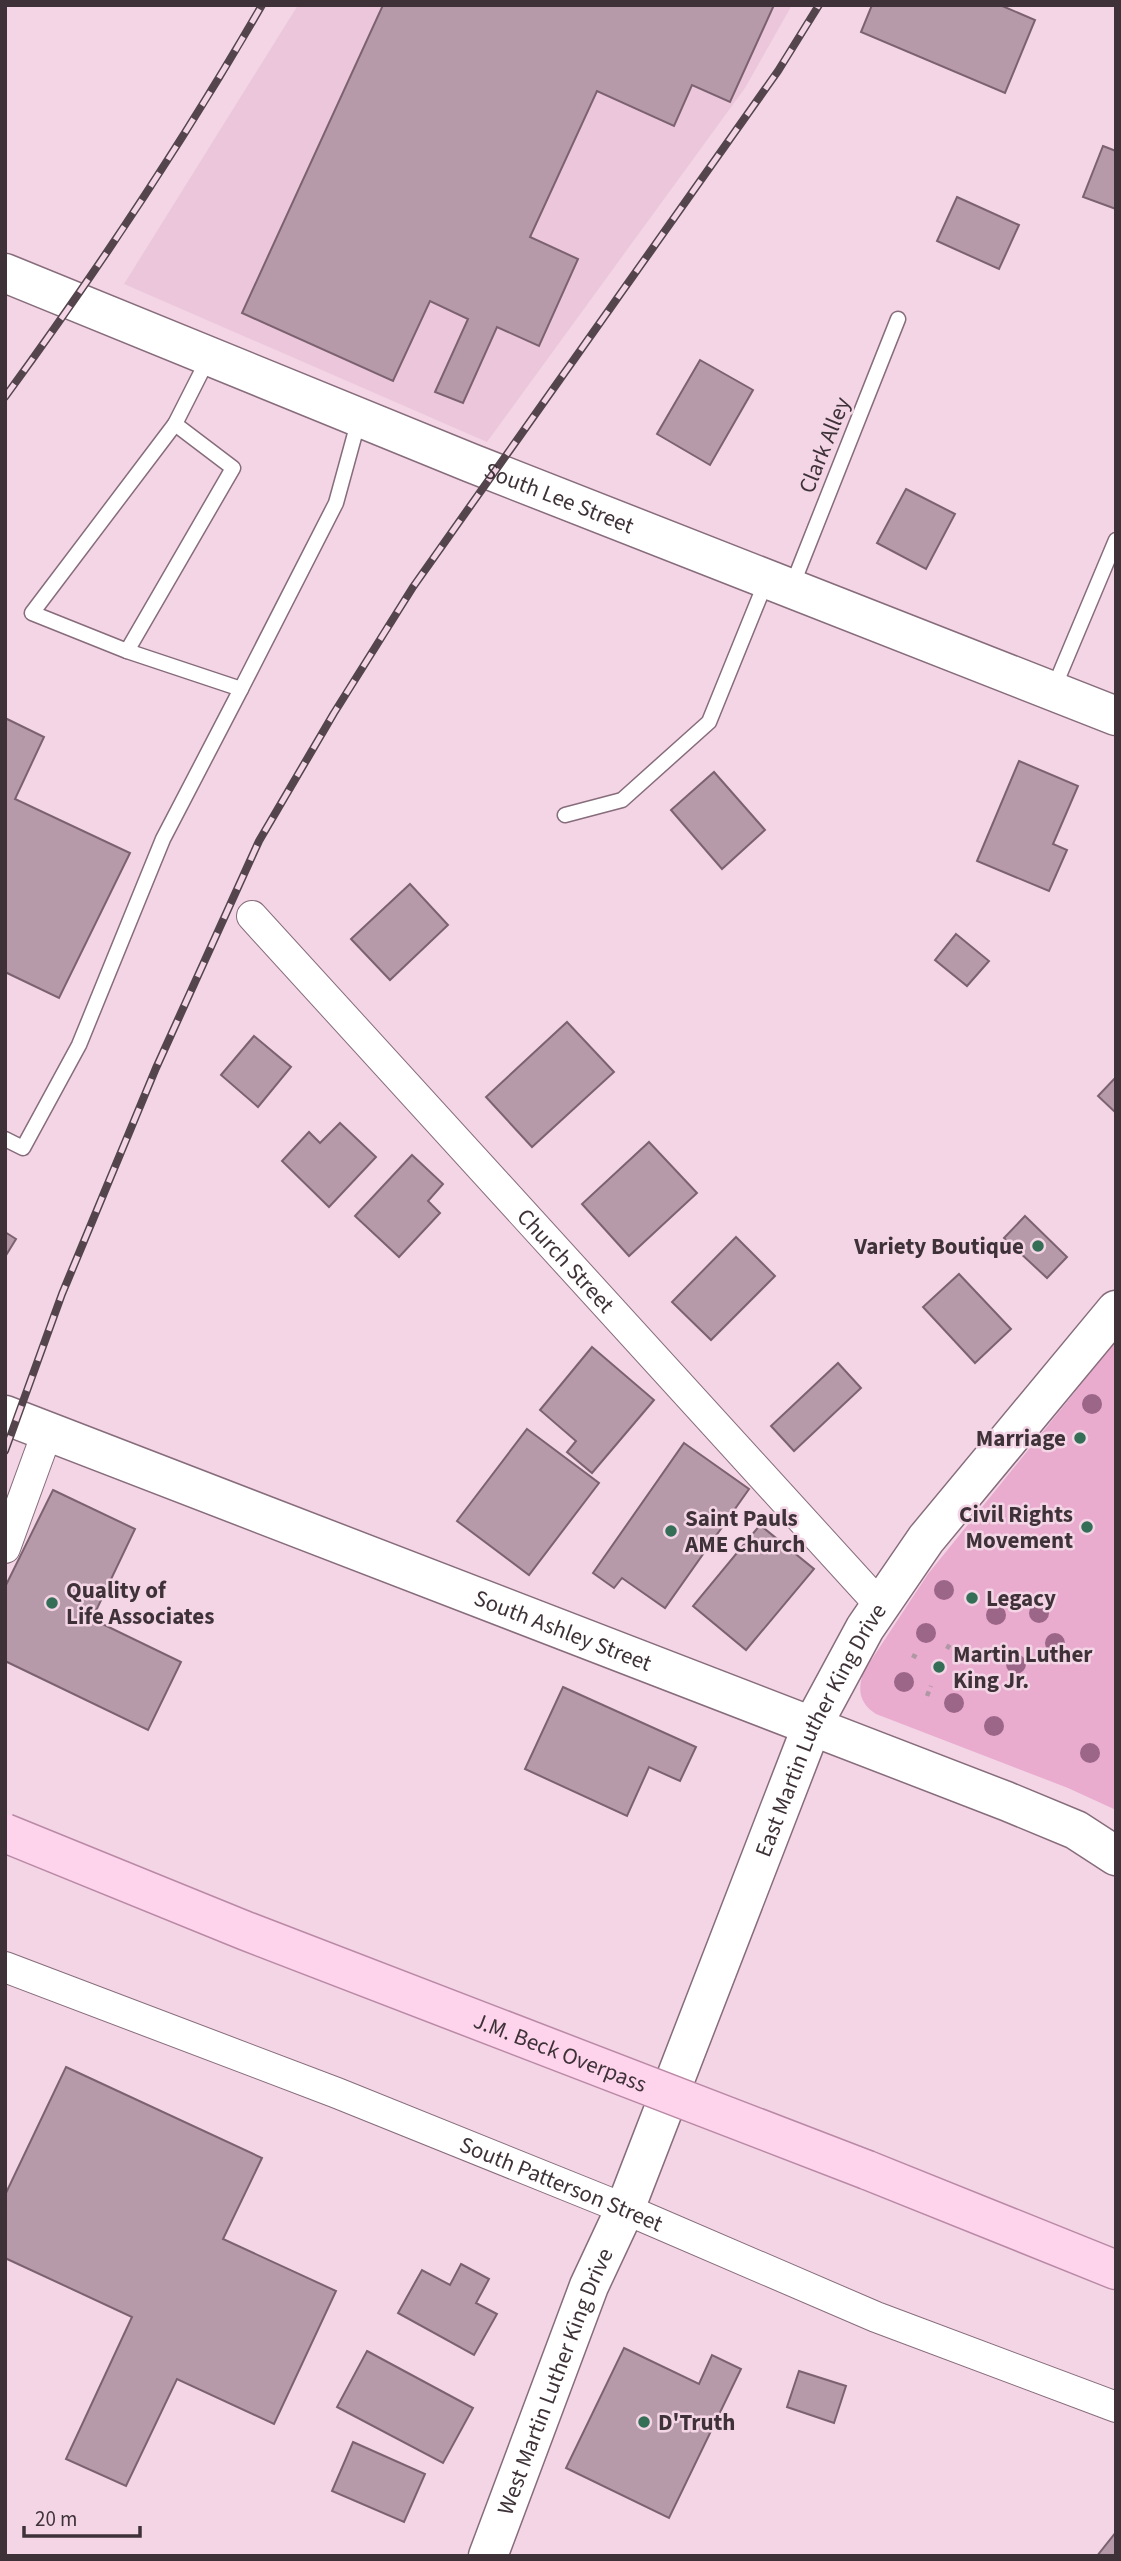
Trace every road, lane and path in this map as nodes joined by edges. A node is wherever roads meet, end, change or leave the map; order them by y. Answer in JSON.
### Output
{"nodes":[{"id":1,"x":5,"y":274,"type":"edge"},
{"id":2,"x":898,"y":319,"type":"dead end"},
{"id":3,"x":209,"y":355,"type":"junction"},
{"id":4,"x":360,"y":416,"type":"junction"},
{"id":5,"x":175,"y":424,"type":"junction"},
{"id":6,"x":1116,"y":540,"type":"edge"},
{"id":7,"x":779,"y":583,"type":"junction"},
{"id":8,"x":127,"y":651,"type":"junction"},
{"id":9,"x":241,"y":689,"type":"junction"},
{"id":10,"x":1053,"y":691,"type":"junction"},
{"id":11,"x":1116,"y":716,"type":"edge"},
{"id":12,"x":565,"y":815,"type":"dead end"},
{"id":13,"x":252,"y":916,"type":"dead end"},
{"id":14,"x":5,"y":1139,"type":"edge"},
{"id":15,"x":1116,"y":1310,"type":"edge"},
{"id":16,"x":5,"y":1415,"type":"edge"},
{"id":17,"x":48,"y":1430,"type":"junction"},
{"id":18,"x":5,"y":1548,"type":"edge"},
{"id":19,"x":880,"y":1605,"type":"junction"},
{"id":20,"x":951,"y":1642,"type":"dead end"},
{"id":21,"x":947,"y":1649,"type":"dead end"},
{"id":22,"x":912,"y":1655,"type":"dead end"},
{"id":23,"x":920,"y":1659,"type":"dead end"},
{"id":24,"x":931,"y":1686,"type":"dead end"},
{"id":25,"x":927,"y":1696,"type":"dead end"},
{"id":26,"x":811,"y":1728,"type":"junction"},
{"id":27,"x":5,"y":1833,"type":"edge"},
{"id":28,"x":1116,"y":1856,"type":"edge"},
{"id":29,"x":5,"y":1967,"type":"edge"},
{"id":30,"x":625,"y":2209,"type":"junction"},
{"id":31,"x":1116,"y":2270,"type":"edge"},
{"id":32,"x":1116,"y":2407,"type":"edge"},
{"id":33,"x":488,"y":2556,"type":"edge"}],
"edges":[{"from":1,"to":3,"type":"street","name":"South Lee Street"},
{"from":2,"to":7,"type":"lane","name":"Clark Alley"},
{"from":3,"to":4,"type":"street","name":"South Lee Street"},
{"from":3,"to":5,"type":"lane"},
{"from":4,"to":7,"type":"street","name":"South Lee Street"},
{"from":4,"to":9,"type":"lane"},
{"from":5,"to":8,"type":"lane"},
{"from":5,"to":8,"type":"lane"},
{"from":6,"to":10,"type":"lane"},
{"from":7,"to":10,"type":"street","name":"South Lee Street"},
{"from":7,"to":12,"type":"lane","name":"Clark Alley"},
{"from":8,"to":9,"type":"lane"},
{"from":9,"to":14,"type":"lane"},
{"from":10,"to":11,"type":"street","name":"South Lee Street"},
{"from":13,"to":19,"type":"street","name":"Church Street"},
{"from":15,"to":19,"type":"street","name":"East Martin Luther King Drive"},
{"from":16,"to":17,"type":"street","name":"South Ashley Street"},
{"from":17,"to":18,"type":"street"},
{"from":17,"to":26,"type":"street","name":"South Ashley Street"},
{"from":19,"to":26,"type":"street","name":"East Martin Luther King Drive"},
{"from":20,"to":21,"type":"path"},
{"from":22,"to":23,"type":"path"},
{"from":24,"to":25,"type":"path"},
{"from":26,"to":28,"type":"street","name":"South Ashley Street"},
{"from":26,"to":30,"type":"street","name":"East Martin Luther King Drive"},
{"from":27,"to":31,"type":"main road","name":"J.M. Beck Overpass","bridge":true},
{"from":29,"to":30,"type":"street","name":"South Patterson Street"},
{"from":30,"to":32,"type":"street","name":"South Patterson Street"},
{"from":30,"to":33,"type":"street","name":"West Martin Luther King Drive"}]}
